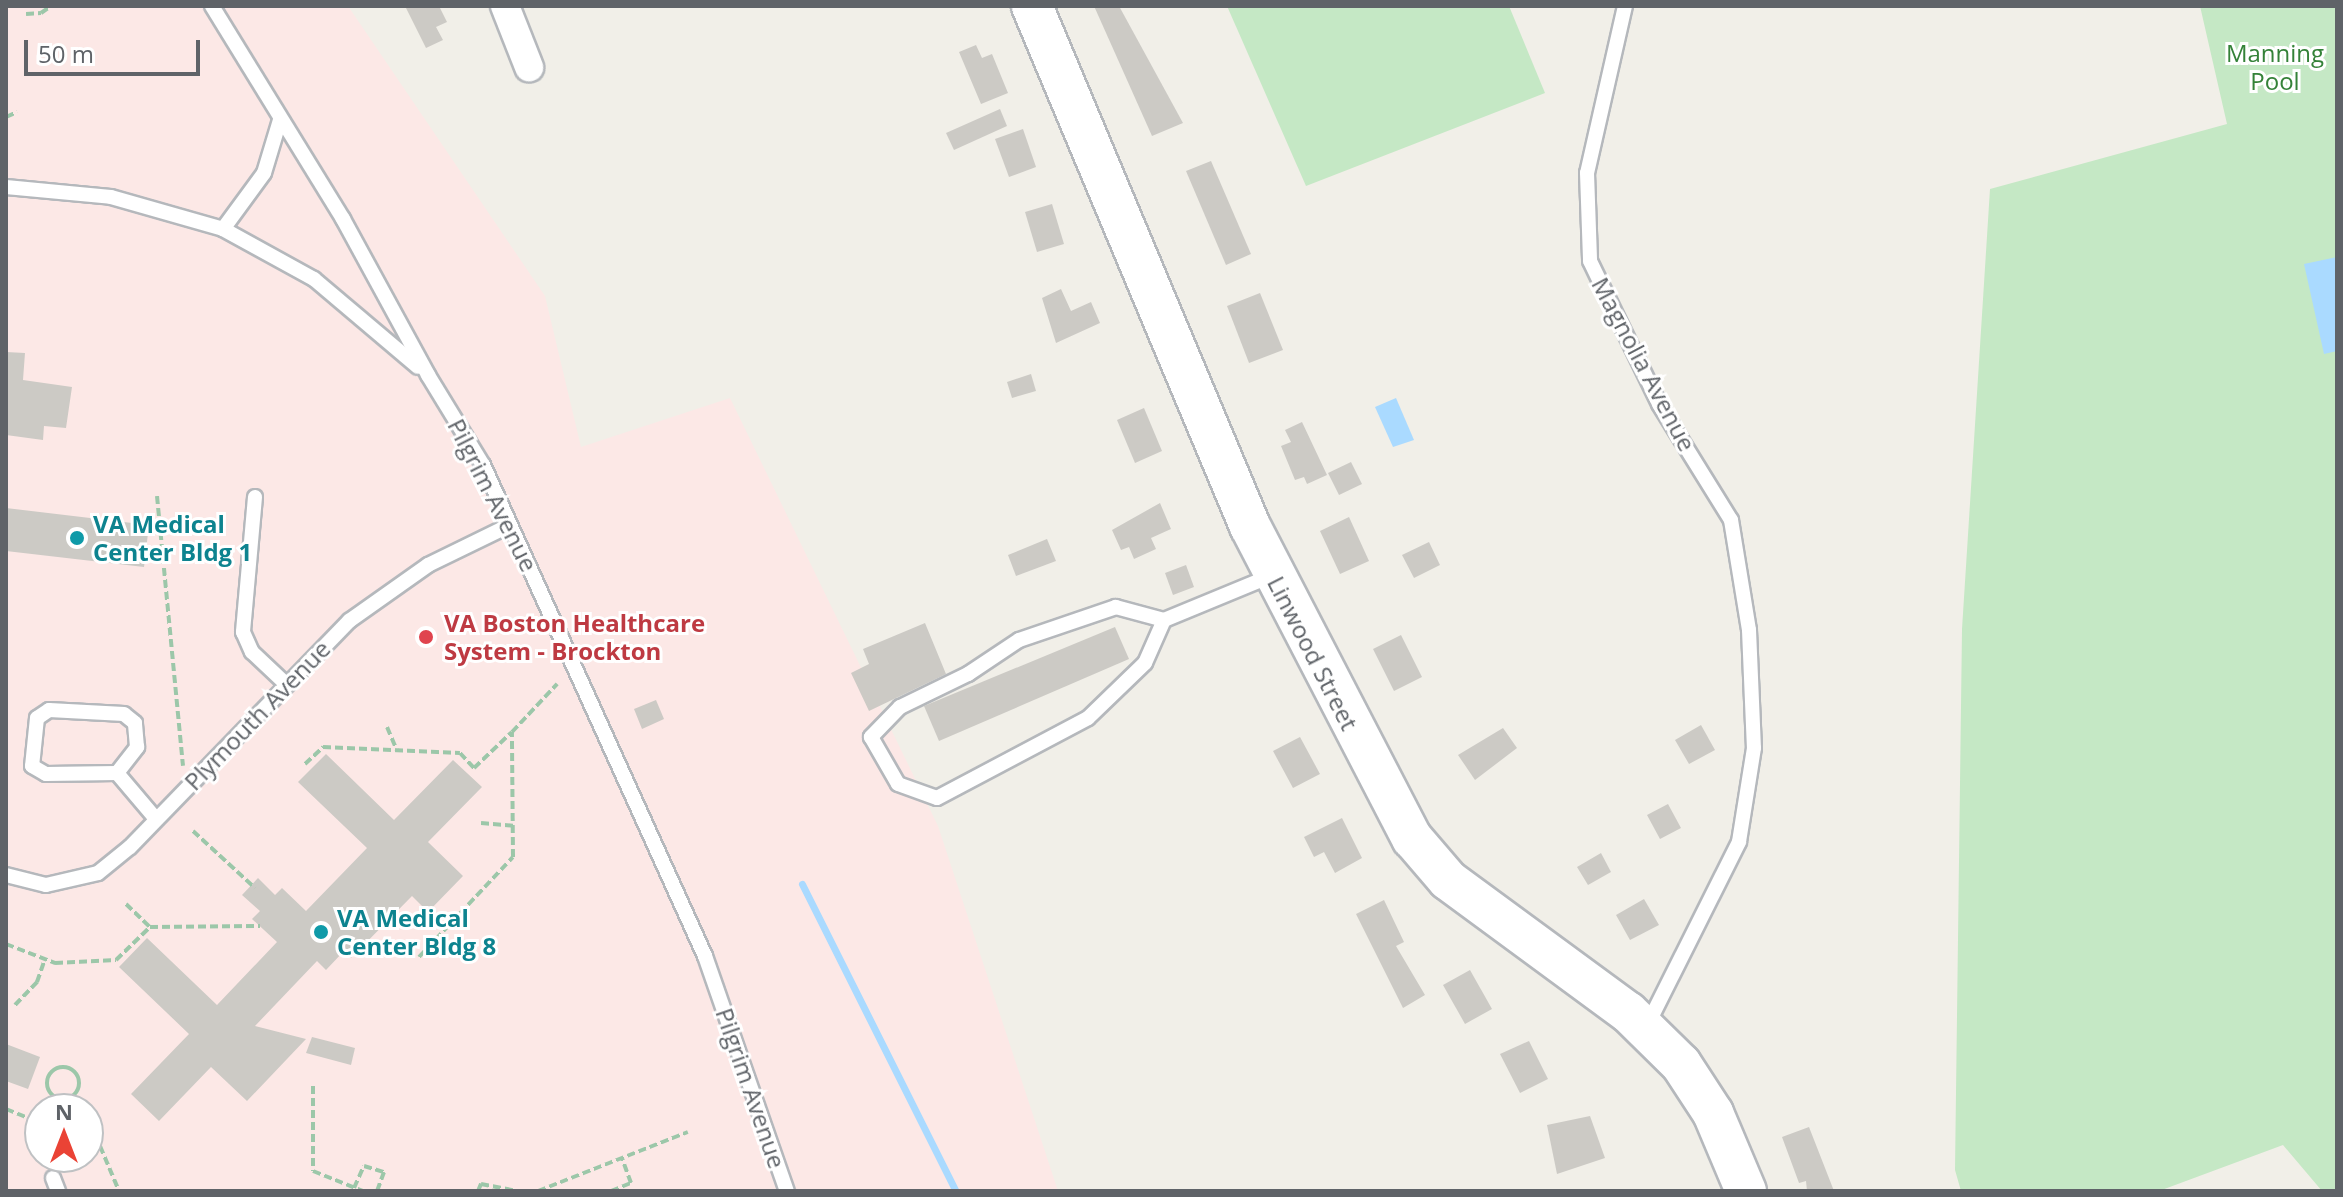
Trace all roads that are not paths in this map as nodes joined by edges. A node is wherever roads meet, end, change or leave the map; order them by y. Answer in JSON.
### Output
{"nodes":[{"id":1,"x":212,"y":6,"type":"edge"},
{"id":2,"x":505,"y":6,"type":"edge"},
{"id":3,"x":1032,"y":6,"type":"edge"},
{"id":4,"x":1625,"y":6,"type":"edge"},
{"id":5,"x":529,"y":67,"type":"dead end"},
{"id":6,"x":280,"y":120,"type":"junction"},
{"id":7,"x":6,"y":187,"type":"edge"},
{"id":8,"x":223,"y":229,"type":"junction"},
{"id":9,"x":428,"y":375,"type":"junction"},
{"id":10,"x":255,"y":497,"type":"dead end"},
{"id":11,"x":510,"y":525,"type":"junction"},
{"id":12,"x":1273,"y":575,"type":"junction"},
{"id":13,"x":1164,"y":620,"type":"junction"},
{"id":14,"x":286,"y":684,"type":"junction"},
{"id":15,"x":117,"y":773,"type":"junction"},
{"id":16,"x":156,"y":819,"type":"junction"},
{"id":17,"x":6,"y":875,"type":"edge"},
{"id":18,"x":1646,"y":1028,"type":"junction"},
{"id":19,"x":787,"y":1191,"type":"edge"},
{"id":20,"x":1746,"y":1191,"type":"edge"}],
"edges":[{"from":1,"to":6,"type":"lane","name":"Pilgrim Avenue"},
{"from":2,"to":5,"type":"street"},
{"from":3,"to":12,"type":"street","name":"Linwood Street"},
{"from":4,"to":18,"type":"lane","name":"Magnolia Avenue"},
{"from":6,"to":8,"type":"lane"},
{"from":6,"to":9,"type":"lane","name":"Pilgrim Avenue"},
{"from":7,"to":8,"type":"lane"},
{"from":8,"to":9,"type":"lane"},
{"from":9,"to":11,"type":"lane","name":"Pilgrim Avenue"},
{"from":10,"to":14,"type":"lane"},
{"from":11,"to":14,"type":"lane","name":"Plymouth Avenue"},
{"from":11,"to":19,"type":"lane","name":"Pilgrim Avenue"},
{"from":12,"to":13,"type":"lane"},
{"from":12,"to":18,"type":"street","name":"Linwood Street"},
{"from":13,"to":13,"type":"lane"},
{"from":14,"to":16,"type":"lane","name":"Plymouth Avenue"},
{"from":15,"to":15,"type":"lane"},
{"from":15,"to":16,"type":"lane"},
{"from":16,"to":17,"type":"lane","name":"Plymouth Avenue"},
{"from":18,"to":20,"type":"street","name":"Linwood Street"}]}
